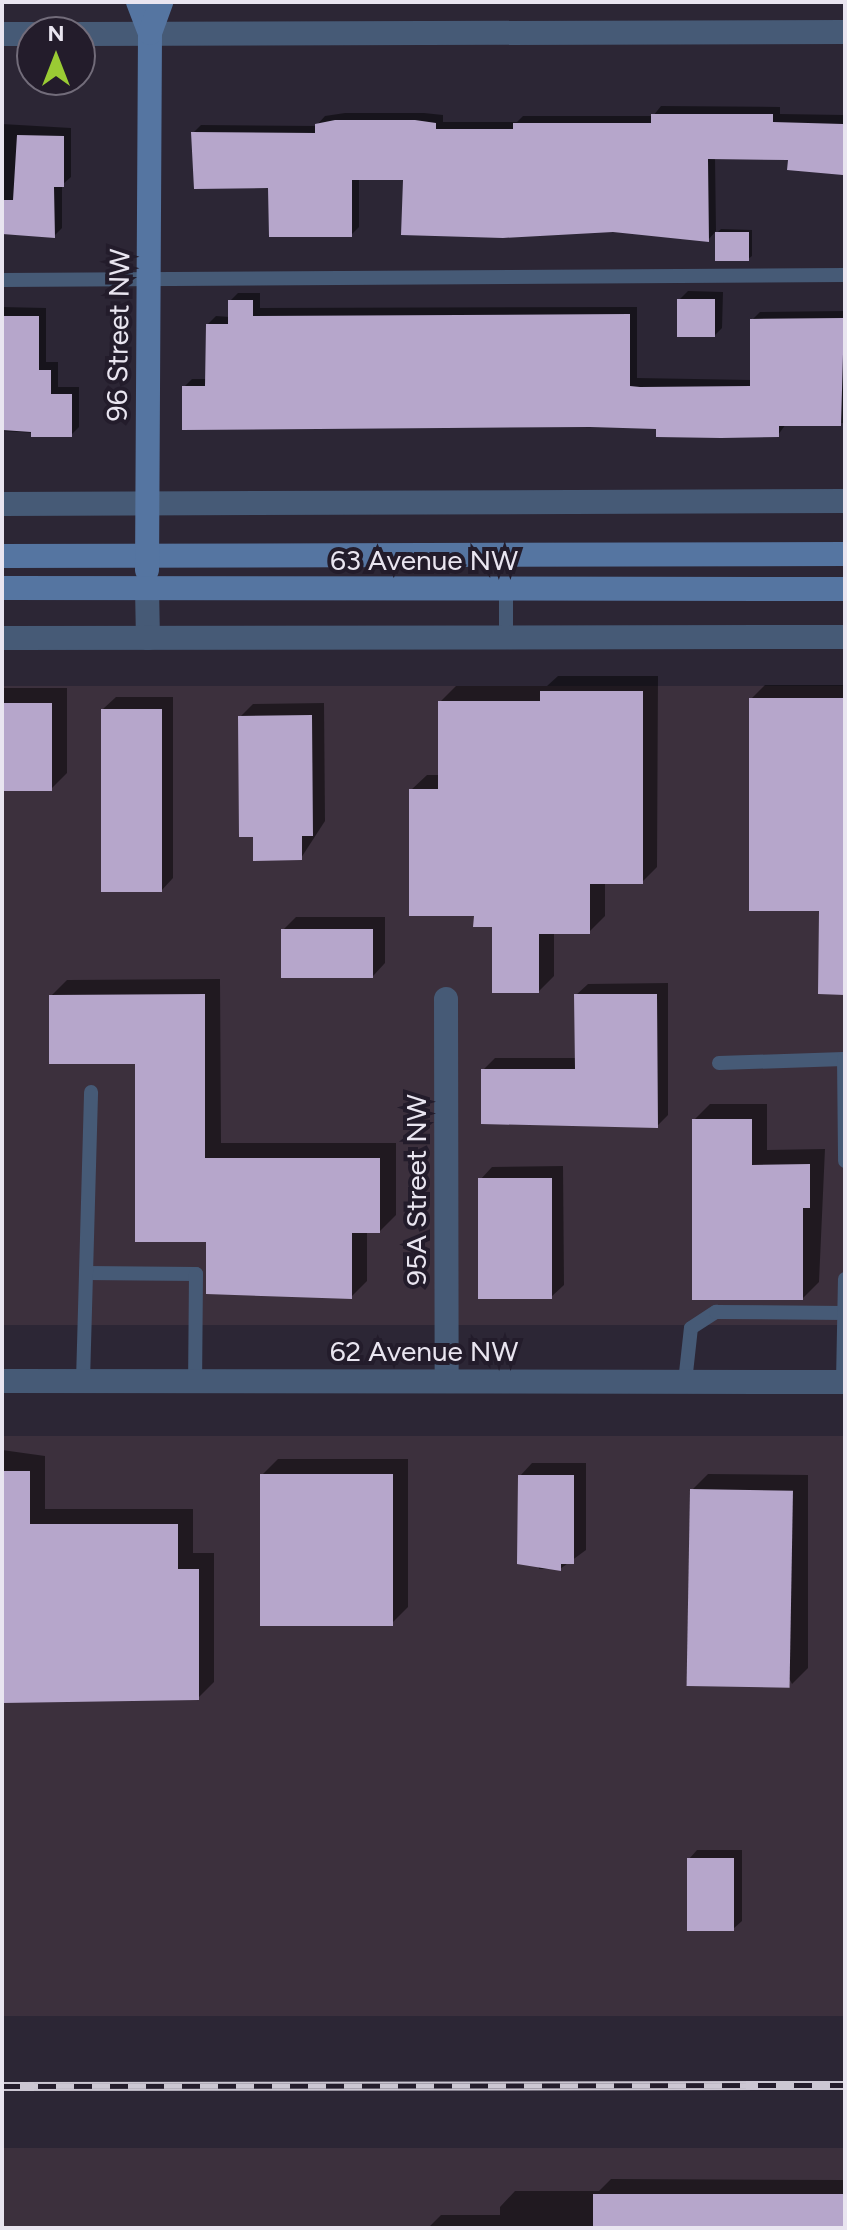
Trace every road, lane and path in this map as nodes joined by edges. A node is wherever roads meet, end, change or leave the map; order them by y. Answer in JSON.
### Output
{"nodes":[{"id":1,"x":138,"y":2,"type":"edge"},
{"id":2,"x":161,"y":2,"type":"edge"},
{"id":3,"x":845,"y":32,"type":"edge"},
{"id":4,"x":150,"y":33,"type":"junction"},
{"id":5,"x":96,"y":34,"type":"edge"},
{"id":6,"x":845,"y":275,"type":"edge"},
{"id":7,"x":2,"y":280,"type":"edge"},
{"id":8,"x":149,"y":280,"type":"junction"},
{"id":9,"x":845,"y":501,"type":"edge"},
{"id":10,"x":146,"y":503,"type":"junction"},
{"id":11,"x":2,"y":504,"type":"edge"},
{"id":12,"x":845,"y":554,"type":"edge"},
{"id":13,"x":2,"y":556,"type":"edge"},
{"id":14,"x":147,"y":556,"type":"junction"},
{"id":15,"x":2,"y":588,"type":"edge"},
{"id":16,"x":147,"y":588,"type":"junction"},
{"id":17,"x":845,"y":589,"type":"edge"},
{"id":18,"x":506,"y":590,"type":"junction"},
{"id":19,"x":845,"y":637,"type":"edge"},
{"id":20,"x":2,"y":638,"type":"edge"},
{"id":21,"x":148,"y":638,"type":"junction"},
{"id":22,"x":506,"y":638,"type":"junction"},
{"id":23,"x":446,"y":999,"type":"dead end"},
{"id":24,"x":719,"y":1063,"type":"dead end"},
{"id":25,"x":91,"y":1092,"type":"dead end"},
{"id":26,"x":845,"y":1161,"type":"edge"},
{"id":27,"x":86,"y":1273,"type":"junction"},
{"id":28,"x":845,"y":1279,"type":"edge"},
{"id":29,"x":844,"y":1313,"type":"edge"},
{"id":30,"x":2,"y":1381,"type":"edge"},
{"id":31,"x":83,"y":1381,"type":"junction"},
{"id":32,"x":195,"y":1381,"type":"junction"},
{"id":33,"x":447,"y":1381,"type":"junction"},
{"id":34,"x":685,"y":1382,"type":"junction"},
{"id":35,"x":844,"y":1382,"type":"edge"}],
"edges":[{"from":1,"to":4,"type":"main road","name":"96 Street NW"},
{"from":2,"to":4,"type":"main road","name":"96 Street NW"},
{"from":3,"to":4,"type":"street"},
{"from":4,"to":5,"type":"street"},
{"from":4,"to":8,"type":"main road","name":"96 Street NW"},
{"from":6,"to":8,"type":"lane"},
{"from":7,"to":8,"type":"lane"},
{"from":8,"to":10,"type":"main road","name":"96 Street NW"},
{"from":9,"to":10,"type":"street","name":"63 Avenue NW"},
{"from":10,"to":11,"type":"street","name":"63 Avenue NW"},
{"from":10,"to":14,"type":"main road","name":"96 Street NW"},
{"from":12,"to":14,"type":"main road","name":"63 Avenue NW"},
{"from":13,"to":14,"type":"main road","name":"63 Avenue NW"},
{"from":14,"to":16,"type":"main road","name":"96 Street NW"},
{"from":15,"to":16,"type":"main road","name":"63 Avenue NW"},
{"from":16,"to":18,"type":"main road","name":"63 Avenue NW"},
{"from":16,"to":21,"type":"street","name":"96 Street NW"},
{"from":17,"to":18,"type":"main road","name":"63 Avenue NW"},
{"from":18,"to":22,"type":"lane"},
{"from":19,"to":22,"type":"street"},
{"from":20,"to":21,"type":"street"},
{"from":21,"to":22,"type":"street"},
{"from":23,"to":33,"type":"street","name":"95A Street NW"},
{"from":24,"to":26,"type":"lane"},
{"from":25,"to":27,"type":"lane"},
{"from":27,"to":31,"type":"lane"},
{"from":27,"to":32,"type":"lane"},
{"from":28,"to":29,"type":"lane"},
{"from":29,"to":34,"type":"lane"},
{"from":29,"to":35,"type":"lane"},
{"from":30,"to":31,"type":"street","name":"62 Avenue NW"},
{"from":31,"to":32,"type":"street","name":"62 Avenue NW"},
{"from":32,"to":33,"type":"street","name":"62 Avenue NW"},
{"from":33,"to":34,"type":"street","name":"62 Avenue NW"},
{"from":34,"to":35,"type":"street","name":"62 Avenue NW"}]}
